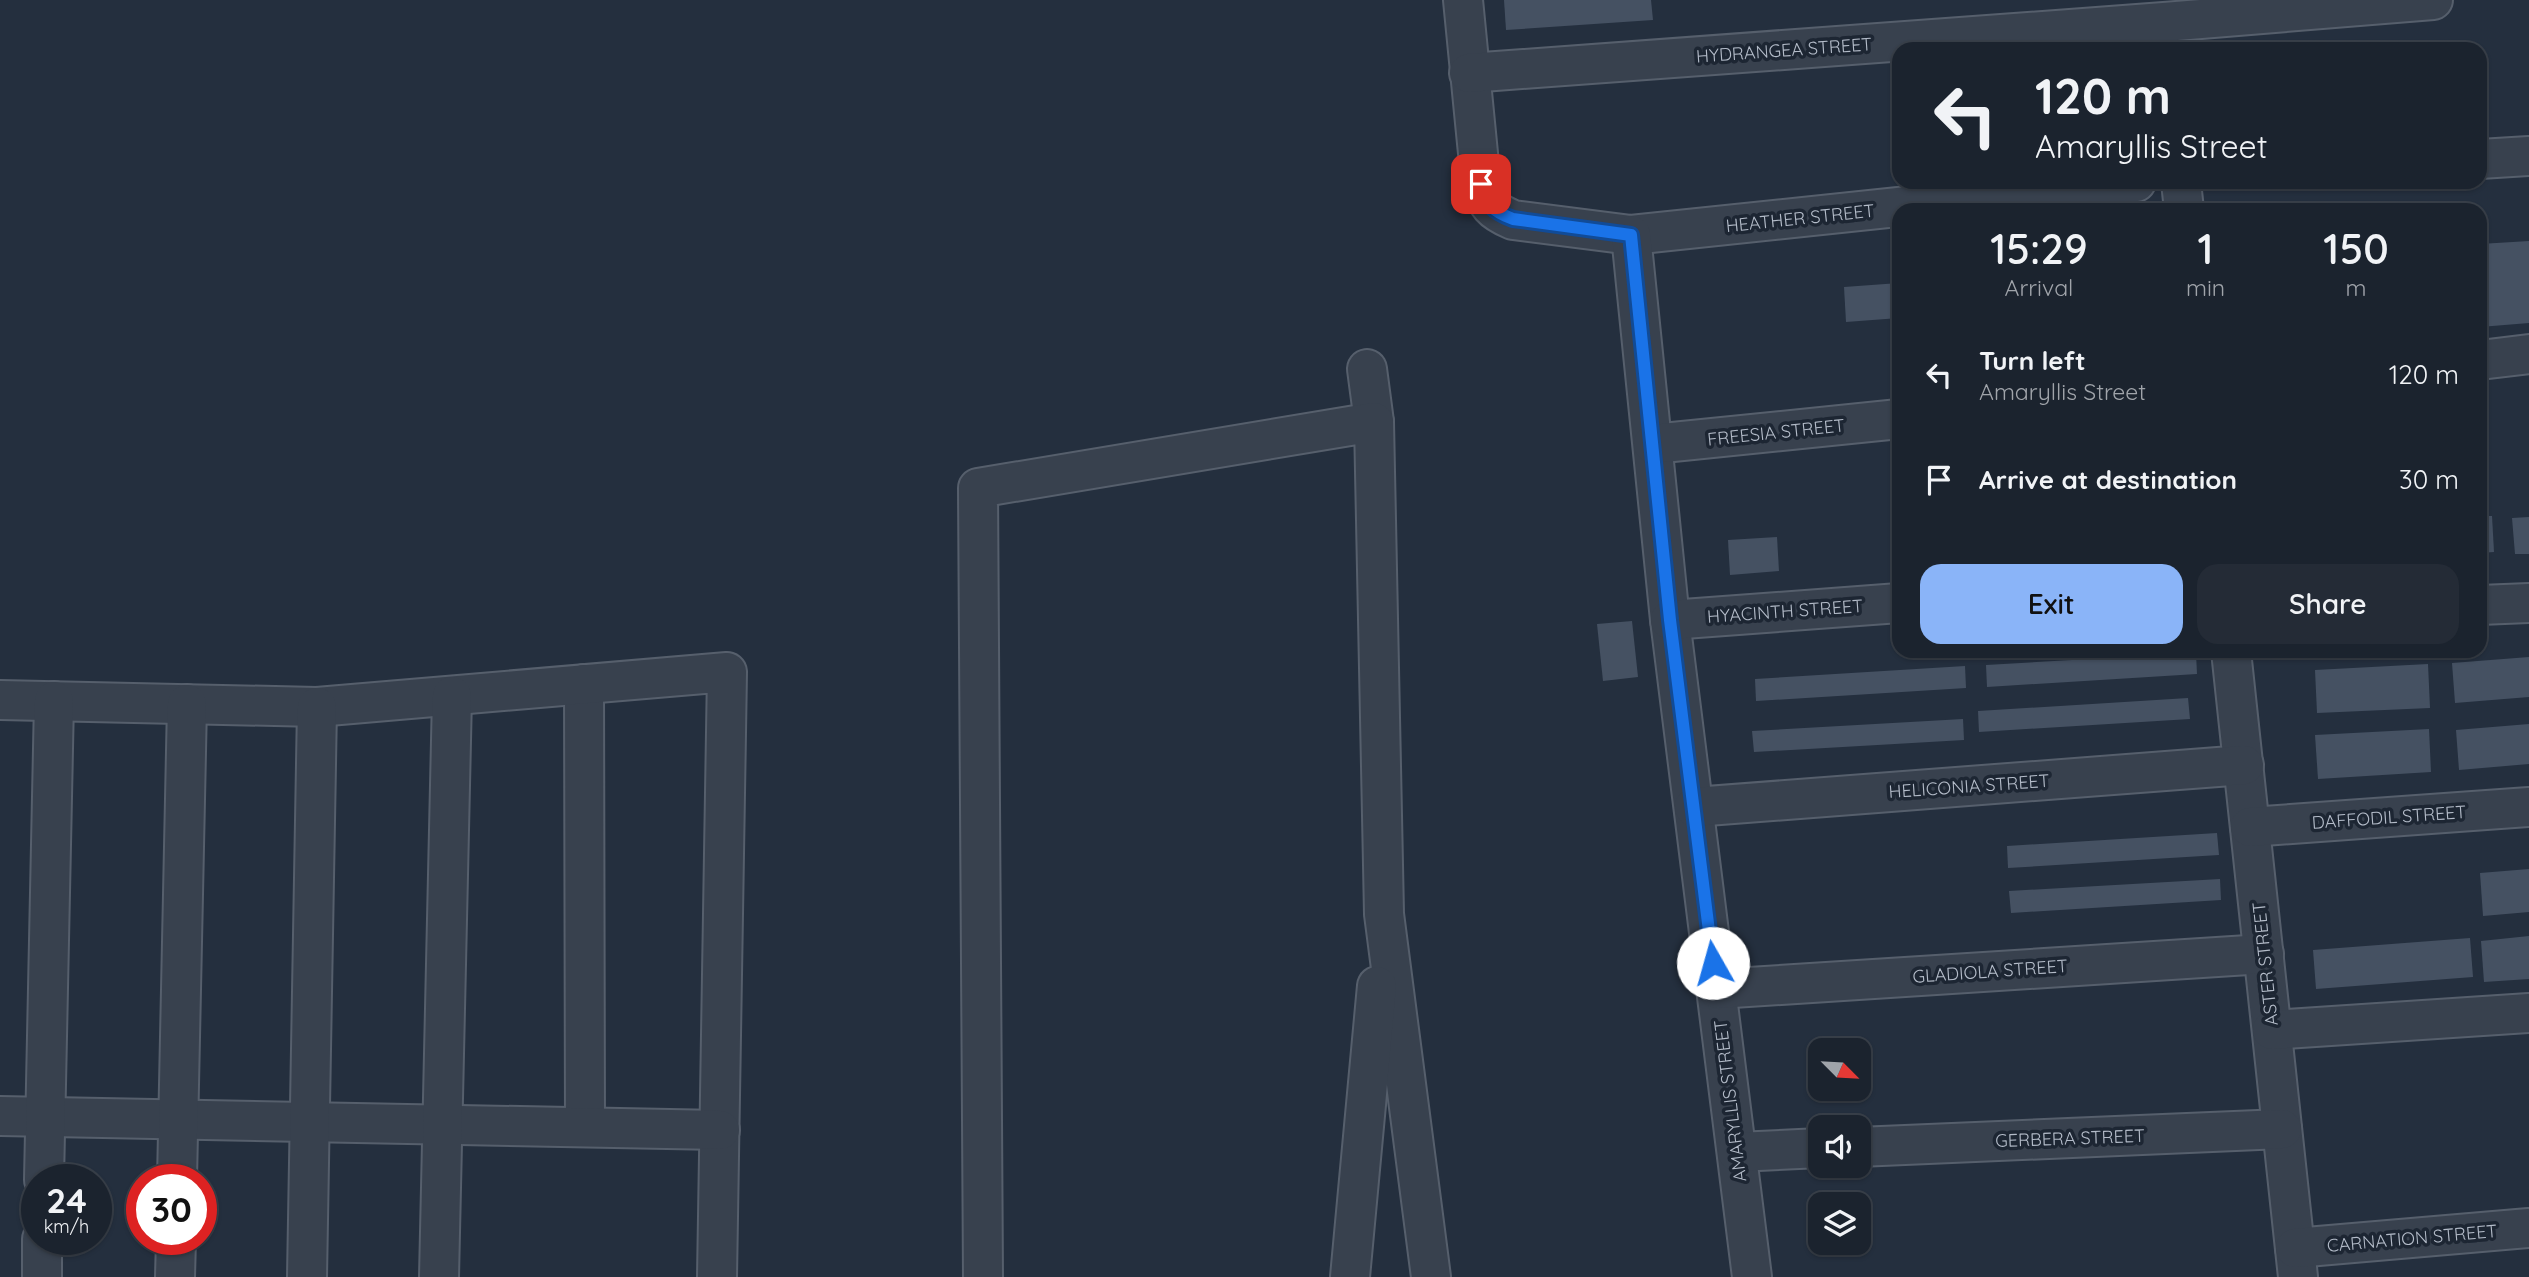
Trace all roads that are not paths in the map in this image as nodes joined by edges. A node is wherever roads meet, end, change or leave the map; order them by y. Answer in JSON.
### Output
{"nodes":[{"id":1,"x":1463,"y":0,"type":"edge"},
{"id":2,"x":2433,"y":0,"type":"edge"},
{"id":3,"x":2165,"y":24,"type":"edge"},
{"id":4,"x":1909,"y":42,"type":"edge"},
{"id":5,"x":1892,"y":43,"type":"edge"},
{"id":6,"x":1469,"y":73,"type":"junction"},
{"id":7,"x":2529,"y":156,"type":"edge"},
{"id":8,"x":2487,"y":159,"type":"edge"},
{"id":9,"x":2069,"y":189,"type":"edge"},
{"id":10,"x":1936,"y":203,"type":"edge"},
{"id":11,"x":1892,"y":208,"type":"edge"},
{"id":12,"x":1631,"y":235,"type":"junction"},
{"id":13,"x":2529,"y":354,"type":"edge"},
{"id":14,"x":2487,"y":358,"type":"edge"},
{"id":15,"x":1367,"y":369,"type":"dead end"},
{"id":16,"x":1892,"y":420,"type":"edge"},
{"id":17,"x":1374,"y":422,"type":"junction"},
{"id":18,"x":1653,"y":444,"type":"junction"},
{"id":19,"x":2529,"y":603,"type":"edge"},
{"id":20,"x":1892,"y":604,"type":"edge"},
{"id":21,"x":2487,"y":605,"type":"edge"},
{"id":22,"x":1670,"y":620,"type":"junction"},
{"id":23,"x":2232,"y":658,"type":"edge"},
{"id":24,"x":584,"y":684,"type":"junction"},
{"id":25,"x":452,"y":695,"type":"junction"},
{"id":26,"x":0,"y":700,"type":"edge"},
{"id":27,"x":54,"y":702,"type":"junction"},
{"id":28,"x":187,"y":704,"type":"junction"},
{"id":29,"x":317,"y":707,"type":"junction"},
{"id":30,"x":2244,"y":765,"type":"junction"},
{"id":31,"x":1694,"y":807,"type":"junction"},
{"id":32,"x":2529,"y":807,"type":"edge"},
{"id":33,"x":2250,"y":827,"type":"junction"},
{"id":34,"x":1384,"y":914,"type":"junction"},
{"id":35,"x":2264,"y":954,"type":"junction"},
{"id":36,"x":1717,"y":989,"type":"junction"},
{"id":37,"x":2529,"y":1013,"type":"edge"},
{"id":38,"x":2272,"y":1030,"type":"junction"},
{"id":39,"x":0,"y":1116,"type":"edge"},
{"id":40,"x":45,"y":1116,"type":"junction"},
{"id":41,"x":178,"y":1119,"type":"junction"},
{"id":42,"x":310,"y":1122,"type":"junction"},
{"id":43,"x":443,"y":1125,"type":"junction"},
{"id":44,"x":585,"y":1127,"type":"junction"},
{"id":45,"x":2282,"y":1129,"type":"junction"},
{"id":46,"x":720,"y":1130,"type":"junction"},
{"id":47,"x":1871,"y":1146,"type":"edge"},
{"id":48,"x":1808,"y":1149,"type":"edge"},
{"id":49,"x":1737,"y":1152,"type":"junction"},
{"id":50,"x":44,"y":1164,"type":"edge"},
{"id":51,"x":177,"y":1164,"type":"edge"},
{"id":52,"x":2529,"y":1228,"type":"edge"},
{"id":53,"x":43,"y":1255,"type":"edge"},
{"id":54,"x":176,"y":1255,"type":"edge"},
{"id":55,"x":2297,"y":1262,"type":"edge"},
{"id":56,"x":42,"y":1277,"type":"edge"},
{"id":57,"x":175,"y":1277,"type":"edge"},
{"id":58,"x":307,"y":1277,"type":"edge"},
{"id":59,"x":439,"y":1277,"type":"edge"},
{"id":60,"x":717,"y":1277,"type":"edge"},
{"id":61,"x":983,"y":1277,"type":"edge"},
{"id":62,"x":1350,"y":1277,"type":"edge"},
{"id":63,"x":1431,"y":1277,"type":"edge"},
{"id":64,"x":1752,"y":1277,"type":"edge"}],
"edges":[{"from":1,"to":6,"type":"street"},
{"from":2,"to":3,"type":"street","name":"HYDRANGEA STREET"},
{"from":3,"to":4,"type":"street","name":"HYDRANGEA STREET"},
{"from":5,"to":6,"type":"street","name":"HYDRANGEA STREET"},
{"from":6,"to":12,"type":"street"},
{"from":7,"to":8,"type":"street"},
{"from":9,"to":10,"type":"street","name":"HEATHER STREET"},
{"from":11,"to":12,"type":"street","name":"HEATHER STREET"},
{"from":12,"to":18,"type":"street","name":"AMARYLLIS STREET"},
{"from":13,"to":14,"type":"street"},
{"from":15,"to":17,"type":"street"},
{"from":16,"to":18,"type":"street","name":"FREESIA STREET"},
{"from":17,"to":34,"type":"street"},
{"from":17,"to":61,"type":"street"},
{"from":18,"to":22,"type":"street","name":"AMARYLLIS STREET"},
{"from":19,"to":21,"type":"street"},
{"from":20,"to":22,"type":"street","name":"HYACINTH STREET"},
{"from":22,"to":31,"type":"street","name":"AMARYLLIS STREET"},
{"from":23,"to":30,"type":"street","name":"ASTER STREET"},
{"from":24,"to":25,"type":"street"},
{"from":24,"to":44,"type":"street"},
{"from":24,"to":46,"type":"street"},
{"from":25,"to":29,"type":"street"},
{"from":25,"to":43,"type":"street"},
{"from":26,"to":27,"type":"street"},
{"from":27,"to":28,"type":"street"},
{"from":27,"to":40,"type":"street"},
{"from":28,"to":29,"type":"street"},
{"from":28,"to":41,"type":"street"},
{"from":29,"to":42,"type":"street"},
{"from":30,"to":31,"type":"street","name":"HELICONIA STREET"},
{"from":30,"to":33,"type":"street","name":"ASTER STREET"},
{"from":31,"to":36,"type":"street","name":"AMARYLLIS STREET"},
{"from":32,"to":33,"type":"street","name":"DAFFODIL STREET"},
{"from":33,"to":35,"type":"street","name":"ASTER STREET"},
{"from":34,"to":62,"type":"street"},
{"from":34,"to":63,"type":"street"},
{"from":35,"to":36,"type":"street","name":"GLADIOLA STREET"},
{"from":35,"to":38,"type":"street","name":"ASTER STREET"},
{"from":36,"to":49,"type":"street","name":"AMARYLLIS STREET"},
{"from":37,"to":38,"type":"street"},
{"from":38,"to":45,"type":"street","name":"ASTER STREET"},
{"from":39,"to":40,"type":"street"},
{"from":40,"to":41,"type":"street"},
{"from":40,"to":50,"type":"street"},
{"from":41,"to":42,"type":"street"},
{"from":41,"to":51,"type":"street"},
{"from":42,"to":43,"type":"street"},
{"from":42,"to":58,"type":"street"},
{"from":43,"to":44,"type":"street"},
{"from":43,"to":59,"type":"street"},
{"from":44,"to":46,"type":"street"},
{"from":45,"to":47,"type":"street","name":"GERBERA STREET"},
{"from":45,"to":55,"type":"street","name":"ASTER STREET"},
{"from":46,"to":60,"type":"street"},
{"from":48,"to":49,"type":"street"},
{"from":49,"to":64,"type":"street","name":"AMARYLLIS STREET"},
{"from":52,"to":55,"type":"street","name":"CARNATION STREET"},
{"from":53,"to":56,"type":"street"},
{"from":54,"to":57,"type":"street"}]}
